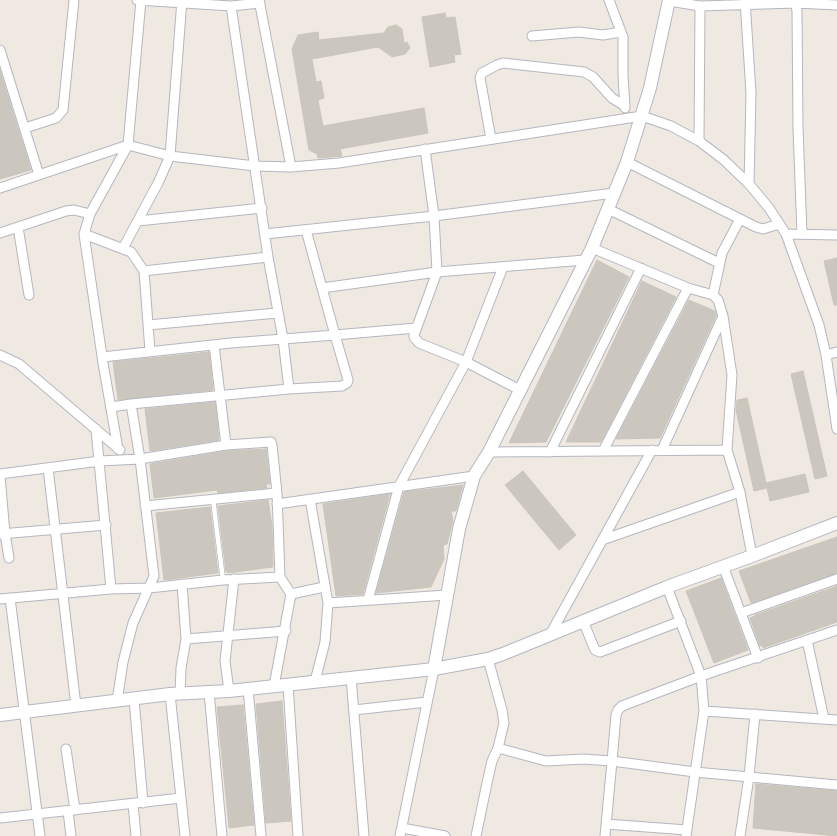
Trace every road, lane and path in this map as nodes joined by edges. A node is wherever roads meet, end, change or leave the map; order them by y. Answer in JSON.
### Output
{"nodes":[{"id":1,"x":74,"y":0,"type":"edge"},
{"id":2,"x":136,"y":0,"type":"edge"},
{"id":3,"x":141,"y":0,"type":"edge"},
{"id":4,"x":609,"y":0,"type":"edge"},
{"id":5,"x":669,"y":0,"type":"edge"},
{"id":6,"x":182,"y":1,"type":"edge"},
{"id":7,"x":796,"y":1,"type":"edge"},
{"id":8,"x":260,"y":2,"type":"edge"},
{"id":9,"x":746,"y":2,"type":"edge"},
{"id":10,"x":837,"y":5,"type":"edge"},
{"id":11,"x":231,"y":6,"type":"junction"},
{"id":12,"x":700,"y":6,"type":"junction"},
{"id":13,"x":621,"y":32,"type":"junction"},
{"id":14,"x":532,"y":36,"type":"dead end"},
{"id":15,"x":0,"y":50,"type":"edge"},
{"id":16,"x":625,"y":106,"type":"junction"},
{"id":17,"x":642,"y":116,"type":"junction"},
{"id":18,"x":626,"y":118,"type":"junction"},
{"id":19,"x":25,"y":128,"type":"junction"},
{"id":20,"x":491,"y":139,"type":"junction"},
{"id":21,"x":700,"y":141,"type":"junction"},
{"id":22,"x":128,"y":145,"type":"junction"},
{"id":23,"x":425,"y":148,"type":"junction"},
{"id":24,"x":170,"y":156,"type":"junction"},
{"id":25,"x":627,"y":162,"type":"junction"},
{"id":26,"x":255,"y":166,"type":"junction"},
{"id":27,"x":290,"y":167,"type":"junction"},
{"id":28,"x":39,"y":175,"type":"junction"},
{"id":29,"x":749,"y":184,"type":"junction"},
{"id":30,"x":0,"y":188,"type":"edge"},
{"id":31,"x":614,"y":193,"type":"junction"},
{"id":32,"x":262,"y":208,"type":"junction"},
{"id":33,"x":608,"y":209,"type":"junction"},
{"id":34,"x":90,"y":214,"type":"junction"},
{"id":35,"x":434,"y":216,"type":"junction"},
{"id":36,"x":740,"y":219,"type":"junction"},
{"id":37,"x":138,"y":221,"type":"junction"},
{"id":38,"x":779,"y":224,"type":"junction"},
{"id":39,"x":18,"y":226,"type":"junction"},
{"id":40,"x":306,"y":230,"type":"junction"},
{"id":41,"x":0,"y":233,"type":"edge"},
{"id":42,"x":84,"y":234,"type":"junction"},
{"id":43,"x":265,"y":234,"type":"junction"},
{"id":44,"x":786,"y":234,"type":"junction"},
{"id":45,"x":802,"y":234,"type":"junction"},
{"id":46,"x":837,"y":235,"type":"edge"},
{"id":47,"x":123,"y":248,"type":"junction"},
{"id":48,"x":592,"y":248,"type":"junction"},
{"id":49,"x":268,"y":257,"type":"junction"},
{"id":50,"x":585,"y":260,"type":"junction"},
{"id":51,"x":719,"y":263,"type":"junction"},
{"id":52,"x":503,"y":267,"type":"junction"},
{"id":53,"x":641,"y":268,"type":"junction"},
{"id":54,"x":144,"y":271,"type":"junction"},
{"id":55,"x":437,"y":272,"type":"junction"},
{"id":56,"x":322,"y":288,"type":"junction"},
{"id":57,"x":688,"y":288,"type":"junction"},
{"id":58,"x":29,"y":295,"type":"dead end"},
{"id":59,"x":713,"y":295,"type":"junction"},
{"id":60,"x":277,"y":313,"type":"junction"},
{"id":61,"x":723,"y":316,"type":"junction"},
{"id":62,"x":148,"y":325,"type":"junction"},
{"id":63,"x":416,"y":328,"type":"junction"},
{"id":64,"x":335,"y":335,"type":"junction"},
{"id":65,"x":283,"y":339,"type":"junction"},
{"id":66,"x":214,"y":345,"type":"junction"},
{"id":67,"x":150,"y":351,"type":"junction"},
{"id":68,"x":837,"y":352,"type":"edge"},
{"id":69,"x":0,"y":355,"type":"edge"},
{"id":70,"x":826,"y":355,"type":"junction"},
{"id":71,"x":102,"y":357,"type":"junction"},
{"id":72,"x":466,"y":362,"type":"junction"},
{"id":73,"x":289,"y":389,"type":"junction"},
{"id":74,"x":520,"y":390,"type":"junction"},
{"id":75,"x":220,"y":396,"type":"junction"},
{"id":76,"x":131,"y":404,"type":"junction"},
{"id":77,"x":111,"y":407,"type":"junction"},
{"id":78,"x":96,"y":429,"type":"junction"},
{"id":79,"x":837,"y":429,"type":"edge"},
{"id":80,"x":226,"y":446,"type":"junction"},
{"id":81,"x":118,"y":449,"type":"junction"},
{"id":82,"x":652,"y":450,"type":"junction"},
{"id":83,"x":662,"y":450,"type":"junction"},
{"id":84,"x":727,"y":450,"type":"junction"},
{"id":85,"x":604,"y":451,"type":"junction"},
{"id":86,"x":489,"y":452,"type":"junction"},
{"id":87,"x":550,"y":452,"type":"junction"},
{"id":88,"x":140,"y":459,"type":"junction"},
{"id":89,"x":128,"y":460,"type":"junction"},
{"id":90,"x":100,"y":461,"type":"junction"},
{"id":91,"x":48,"y":468,"type":"junction"},
{"id":92,"x":0,"y":475,"type":"edge"},
{"id":93,"x":474,"y":476,"type":"junction"},
{"id":94,"x":399,"y":486,"type":"junction"},
{"id":95,"x":277,"y":492,"type":"junction"},
{"id":96,"x":740,"y":492,"type":"junction"},
{"id":97,"x":310,"y":498,"type":"junction"},
{"id":98,"x":213,"y":499,"type":"junction"},
{"id":99,"x":277,"y":504,"type":"junction"},
{"id":100,"x":145,"y":506,"type":"junction"},
{"id":101,"x":837,"y":523,"type":"edge"},
{"id":102,"x":106,"y":525,"type":"junction"},
{"id":103,"x":54,"y":529,"type":"junction"},
{"id":104,"x":2,"y":534,"type":"edge"},
{"id":105,"x":602,"y":540,"type":"junction"},
{"id":106,"x":752,"y":556,"type":"junction"},
{"id":107,"x":10,"y":558,"type":"dead end"},
{"id":108,"x":723,"y":566,"type":"junction"},
{"id":109,"x":280,"y":577,"type":"junction"},
{"id":110,"x":234,"y":579,"type":"junction"},
{"id":111,"x":837,"y":579,"type":"edge"},
{"id":112,"x":223,"y":580,"type":"junction"},
{"id":113,"x":182,"y":584,"type":"junction"},
{"id":114,"x":324,"y":587,"type":"junction"},
{"id":115,"x":667,"y":587,"type":"junction"},
{"id":116,"x":149,"y":588,"type":"junction"},
{"id":117,"x":110,"y":589,"type":"junction"},
{"id":118,"x":62,"y":594,"type":"junction"},
{"id":119,"x":291,"y":594,"type":"junction"},
{"id":120,"x":447,"y":594,"type":"junction"},
{"id":121,"x":10,"y":598,"type":"junction"},
{"id":122,"x":0,"y":599,"type":"edge"},
{"id":123,"x":368,"y":600,"type":"junction"},
{"id":124,"x":328,"y":604,"type":"junction"},
{"id":125,"x":740,"y":612,"type":"junction"},
{"id":126,"x":583,"y":621,"type":"junction"},
{"id":127,"x":681,"y":621,"type":"junction"},
{"id":128,"x":837,"y":630,"type":"edge"},
{"id":129,"x":286,"y":631,"type":"junction"},
{"id":130,"x":551,"y":633,"type":"junction"},
{"id":131,"x":227,"y":635,"type":"junction"},
{"id":132,"x":186,"y":639,"type":"junction"},
{"id":133,"x":807,"y":640,"type":"junction"},
{"id":134,"x":758,"y":658,"type":"junction"},
{"id":135,"x":488,"y":659,"type":"junction"},
{"id":136,"x":434,"y":669,"type":"junction"},
{"id":137,"x":701,"y":676,"type":"junction"},
{"id":138,"x":351,"y":677,"type":"junction"},
{"id":139,"x":315,"y":681,"type":"junction"},
{"id":140,"x":288,"y":685,"type":"junction"},
{"id":141,"x":274,"y":686,"type":"junction"},
{"id":142,"x":248,"y":688,"type":"junction"},
{"id":143,"x":229,"y":691,"type":"junction"},
{"id":144,"x":210,"y":692,"type":"junction"},
{"id":145,"x":175,"y":694,"type":"junction"},
{"id":146,"x":134,"y":699,"type":"junction"},
{"id":147,"x":116,"y":701,"type":"junction"},
{"id":148,"x":427,"y":702,"type":"junction"},
{"id":149,"x":76,"y":706,"type":"junction"},
{"id":150,"x":354,"y":710,"type":"junction"},
{"id":151,"x":704,"y":711,"type":"junction"},
{"id":152,"x":24,"y":712,"type":"junction"},
{"id":153,"x":755,"y":714,"type":"junction"},
{"id":154,"x":0,"y":715,"type":"edge"},
{"id":155,"x":824,"y":719,"type":"junction"},
{"id":156,"x":837,"y":720,"type":"edge"},
{"id":157,"x":498,"y":748,"type":"junction"},
{"id":158,"x":66,"y":749,"type":"dead end"},
{"id":159,"x":612,"y":761,"type":"junction"},
{"id":160,"x":695,"y":772,"type":"junction"},
{"id":161,"x":749,"y":777,"type":"junction"},
{"id":162,"x":837,"y":785,"type":"edge"},
{"id":163,"x":181,"y":798,"type":"junction"},
{"id":164,"x":143,"y":803,"type":"junction"},
{"id":165,"x":133,"y":804,"type":"junction"},
{"id":166,"x":72,"y":811,"type":"junction"},
{"id":167,"x":37,"y":814,"type":"junction"},
{"id":168,"x":0,"y":818,"type":"edge"},
{"id":169,"x":606,"y":824,"type":"junction"},
{"id":170,"x":401,"y":832,"type":"edge"},
{"id":171,"x":687,"y":833,"type":"edge"},
{"id":172,"x":40,"y":836,"type":"edge"},
{"id":173,"x":71,"y":836,"type":"edge"},
{"id":174,"x":136,"y":836,"type":"edge"},
{"id":175,"x":185,"y":836,"type":"edge"},
{"id":176,"x":222,"y":836,"type":"edge"},
{"id":177,"x":261,"y":836,"type":"edge"},
{"id":178,"x":298,"y":836,"type":"edge"},
{"id":179,"x":364,"y":836,"type":"edge"},
{"id":180,"x":445,"y":836,"type":"edge"},
{"id":181,"x":476,"y":836,"type":"edge"},
{"id":182,"x":605,"y":836,"type":"edge"},
{"id":183,"x":740,"y":836,"type":"edge"}],
"edges":[{"from":1,"to":19,"type":"street"},
{"from":2,"to":3,"type":"street"},
{"from":3,"to":6,"type":"street"},
{"from":3,"to":22,"type":"street"},
{"from":4,"to":13,"type":"street"},
{"from":5,"to":12,"type":"street"},
{"from":5,"to":17,"type":"main road"},
{"from":6,"to":11,"type":"street"},
{"from":6,"to":24,"type":"street"},
{"from":7,"to":9,"type":"street"},
{"from":7,"to":10,"type":"street"},
{"from":7,"to":45,"type":"street"},
{"from":8,"to":11,"type":"street"},
{"from":8,"to":27,"type":"street"},
{"from":9,"to":12,"type":"street"},
{"from":9,"to":29,"type":"street"},
{"from":11,"to":26,"type":"street"},
{"from":12,"to":21,"type":"street"},
{"from":13,"to":14,"type":"street"},
{"from":13,"to":16,"type":"street"},
{"from":15,"to":19,"type":"street"},
{"from":16,"to":18,"type":"street"},
{"from":16,"to":20,"type":"street"},
{"from":17,"to":18,"type":"street"},
{"from":17,"to":21,"type":"street"},
{"from":17,"to":25,"type":"main road"},
{"from":18,"to":20,"type":"street"},
{"from":19,"to":28,"type":"street"},
{"from":20,"to":23,"type":"street"},
{"from":21,"to":29,"type":"street"},
{"from":22,"to":24,"type":"street"},
{"from":22,"to":28,"type":"street"},
{"from":22,"to":34,"type":"street"},
{"from":23,"to":27,"type":"street"},
{"from":23,"to":35,"type":"street"},
{"from":24,"to":26,"type":"street"},
{"from":24,"to":37,"type":"street"},
{"from":25,"to":31,"type":"main road"},
{"from":25,"to":36,"type":"street"},
{"from":26,"to":27,"type":"street"},
{"from":26,"to":32,"type":"street"},
{"from":28,"to":30,"type":"street"},
{"from":29,"to":38,"type":"street"},
{"from":31,"to":33,"type":"main road"},
{"from":31,"to":35,"type":"street"},
{"from":32,"to":37,"type":"street"},
{"from":32,"to":43,"type":"street"},
{"from":33,"to":48,"type":"main road"},
{"from":33,"to":51,"type":"street"},
{"from":34,"to":39,"type":"street"},
{"from":34,"to":42,"type":"street"},
{"from":35,"to":40,"type":"street"},
{"from":35,"to":55,"type":"street"},
{"from":36,"to":38,"type":"street"},
{"from":36,"to":51,"type":"street"},
{"from":37,"to":47,"type":"street"},
{"from":38,"to":44,"type":"street"},
{"from":39,"to":41,"type":"street"},
{"from":39,"to":58,"type":"street"},
{"from":40,"to":43,"type":"street"},
{"from":40,"to":56,"type":"street"},
{"from":42,"to":47,"type":"street"},
{"from":42,"to":71,"type":"street"},
{"from":43,"to":49,"type":"street"},
{"from":44,"to":45,"type":"street"},
{"from":44,"to":70,"type":"street"},
{"from":45,"to":46,"type":"street"},
{"from":47,"to":54,"type":"street"},
{"from":48,"to":50,"type":"main road"},
{"from":48,"to":53,"type":"street"},
{"from":49,"to":54,"type":"street"},
{"from":49,"to":60,"type":"street"},
{"from":50,"to":52,"type":"street"},
{"from":50,"to":74,"type":"main road"},
{"from":51,"to":59,"type":"street"},
{"from":52,"to":55,"type":"street"},
{"from":52,"to":72,"type":"street"},
{"from":53,"to":57,"type":"street"},
{"from":53,"to":87,"type":"street"},
{"from":54,"to":62,"type":"street"},
{"from":55,"to":56,"type":"street"},
{"from":55,"to":63,"type":"street"},
{"from":56,"to":64,"type":"street"},
{"from":57,"to":59,"type":"street"},
{"from":57,"to":85,"type":"street"},
{"from":59,"to":61,"type":"street"},
{"from":60,"to":62,"type":"street"},
{"from":60,"to":65,"type":"street"},
{"from":61,"to":83,"type":"street"},
{"from":61,"to":84,"type":"street"},
{"from":62,"to":67,"type":"street"},
{"from":63,"to":64,"type":"street"},
{"from":63,"to":72,"type":"street"},
{"from":64,"to":65,"type":"street"},
{"from":64,"to":73,"type":"street"},
{"from":65,"to":66,"type":"street"},
{"from":65,"to":73,"type":"street"},
{"from":66,"to":67,"type":"street"},
{"from":66,"to":75,"type":"street"},
{"from":67,"to":71,"type":"street"},
{"from":68,"to":70,"type":"street"},
{"from":69,"to":78,"type":"street"},
{"from":70,"to":79,"type":"street"},
{"from":71,"to":77,"type":"street"},
{"from":72,"to":74,"type":"street"},
{"from":72,"to":94,"type":"street"},
{"from":73,"to":75,"type":"street"},
{"from":74,"to":86,"type":"main road"},
{"from":75,"to":76,"type":"street"},
{"from":75,"to":80,"type":"street"},
{"from":76,"to":77,"type":"street"},
{"from":76,"to":88,"type":"street"},
{"from":77,"to":81,"type":"street"},
{"from":78,"to":81,"type":"street"},
{"from":78,"to":90,"type":"street"},
{"from":80,"to":88,"type":"street"},
{"from":80,"to":95,"type":"street"},
{"from":81,"to":89,"type":"street"},
{"from":82,"to":83,"type":"street"},
{"from":82,"to":85,"type":"street"},
{"from":82,"to":105,"type":"street"},
{"from":83,"to":84,"type":"street"},
{"from":84,"to":96,"type":"street"},
{"from":85,"to":87,"type":"street"},
{"from":86,"to":87,"type":"street"},
{"from":86,"to":93,"type":"main road"},
{"from":88,"to":89,"type":"street"},
{"from":88,"to":100,"type":"street"},
{"from":89,"to":90,"type":"street"},
{"from":90,"to":91,"type":"street"},
{"from":90,"to":102,"type":"street"},
{"from":91,"to":92,"type":"street"},
{"from":91,"to":103,"type":"street"},
{"from":92,"to":104,"type":"street"},
{"from":93,"to":94,"type":"street"},
{"from":93,"to":120,"type":"main road"},
{"from":94,"to":97,"type":"street"},
{"from":94,"to":123,"type":"street"},
{"from":95,"to":98,"type":"street"},
{"from":95,"to":99,"type":"street"},
{"from":96,"to":105,"type":"street"},
{"from":96,"to":106,"type":"street"},
{"from":97,"to":99,"type":"street"},
{"from":97,"to":114,"type":"street"},
{"from":98,"to":100,"type":"street"},
{"from":98,"to":112,"type":"lane"},
{"from":99,"to":109,"type":"street"},
{"from":100,"to":116,"type":"street"},
{"from":101,"to":106,"type":"main road"},
{"from":102,"to":103,"type":"street"},
{"from":102,"to":117,"type":"street"},
{"from":103,"to":104,"type":"street"},
{"from":103,"to":118,"type":"street"},
{"from":104,"to":107,"type":"street"},
{"from":105,"to":130,"type":"street"},
{"from":106,"to":108,"type":"main road"},
{"from":108,"to":115,"type":"main road"},
{"from":108,"to":125,"type":"street"},
{"from":109,"to":110,"type":"street"},
{"from":109,"to":119,"type":"street"},
{"from":110,"to":112,"type":"street"},
{"from":110,"to":131,"type":"street"},
{"from":111,"to":125,"type":"street"},
{"from":112,"to":113,"type":"street"},
{"from":113,"to":116,"type":"street"},
{"from":113,"to":132,"type":"street"},
{"from":114,"to":119,"type":"street"},
{"from":114,"to":124,"type":"street"},
{"from":115,"to":126,"type":"main road"},
{"from":115,"to":127,"type":"street"},
{"from":116,"to":117,"type":"street"},
{"from":116,"to":147,"type":"street"},
{"from":117,"to":118,"type":"street"},
{"from":118,"to":121,"type":"street"},
{"from":118,"to":149,"type":"street"},
{"from":119,"to":129,"type":"street"},
{"from":120,"to":123,"type":"street"},
{"from":120,"to":136,"type":"main road"},
{"from":121,"to":122,"type":"street"},
{"from":121,"to":152,"type":"street"},
{"from":123,"to":124,"type":"street"},
{"from":124,"to":139,"type":"street"},
{"from":125,"to":134,"type":"street"},
{"from":126,"to":127,"type":"street"},
{"from":126,"to":130,"type":"main road"},
{"from":127,"to":137,"type":"street"},
{"from":128,"to":133,"type":"street"},
{"from":129,"to":131,"type":"street"},
{"from":129,"to":141,"type":"street"},
{"from":130,"to":135,"type":"main road"},
{"from":131,"to":132,"type":"street"},
{"from":131,"to":143,"type":"street"},
{"from":132,"to":145,"type":"street"},
{"from":133,"to":134,"type":"street"},
{"from":133,"to":155,"type":"street"},
{"from":134,"to":137,"type":"street"},
{"from":135,"to":136,"type":"main road"},
{"from":135,"to":157,"type":"street"},
{"from":136,"to":138,"type":"main road"},
{"from":136,"to":148,"type":"street"},
{"from":137,"to":151,"type":"street"},
{"from":137,"to":159,"type":"street"},
{"from":138,"to":139,"type":"main road"},
{"from":138,"to":150,"type":"street"},
{"from":139,"to":140,"type":"main road"},
{"from":140,"to":141,"type":"main road"},
{"from":140,"to":178,"type":"street"},
{"from":141,"to":142,"type":"main road"},
{"from":142,"to":143,"type":"main road"},
{"from":142,"to":177,"type":"street"},
{"from":143,"to":144,"type":"main road"},
{"from":144,"to":145,"type":"main road"},
{"from":144,"to":176,"type":"street"},
{"from":145,"to":146,"type":"main road"},
{"from":145,"to":163,"type":"street"},
{"from":146,"to":147,"type":"main road"},
{"from":146,"to":164,"type":"street"},
{"from":147,"to":149,"type":"main road"},
{"from":148,"to":150,"type":"street"},
{"from":148,"to":170,"type":"street"},
{"from":149,"to":152,"type":"main road"},
{"from":150,"to":179,"type":"street"},
{"from":151,"to":153,"type":"street"},
{"from":151,"to":160,"type":"street"},
{"from":152,"to":154,"type":"main road"},
{"from":152,"to":167,"type":"street"},
{"from":153,"to":155,"type":"street"},
{"from":153,"to":161,"type":"street"},
{"from":155,"to":156,"type":"street"},
{"from":157,"to":159,"type":"street"},
{"from":157,"to":181,"type":"street"},
{"from":158,"to":166,"type":"street"},
{"from":159,"to":160,"type":"street"},
{"from":159,"to":169,"type":"street"},
{"from":160,"to":161,"type":"street"},
{"from":160,"to":171,"type":"street"},
{"from":161,"to":162,"type":"street"},
{"from":161,"to":183,"type":"street"},
{"from":163,"to":164,"type":"street"},
{"from":163,"to":175,"type":"street"},
{"from":164,"to":165,"type":"street"},
{"from":165,"to":166,"type":"street"},
{"from":165,"to":174,"type":"street"},
{"from":166,"to":167,"type":"street"},
{"from":166,"to":173,"type":"street"},
{"from":167,"to":168,"type":"street"},
{"from":167,"to":172,"type":"street"},
{"from":169,"to":171,"type":"street"},
{"from":169,"to":182,"type":"street"},
{"from":170,"to":180,"type":"street"}]}
